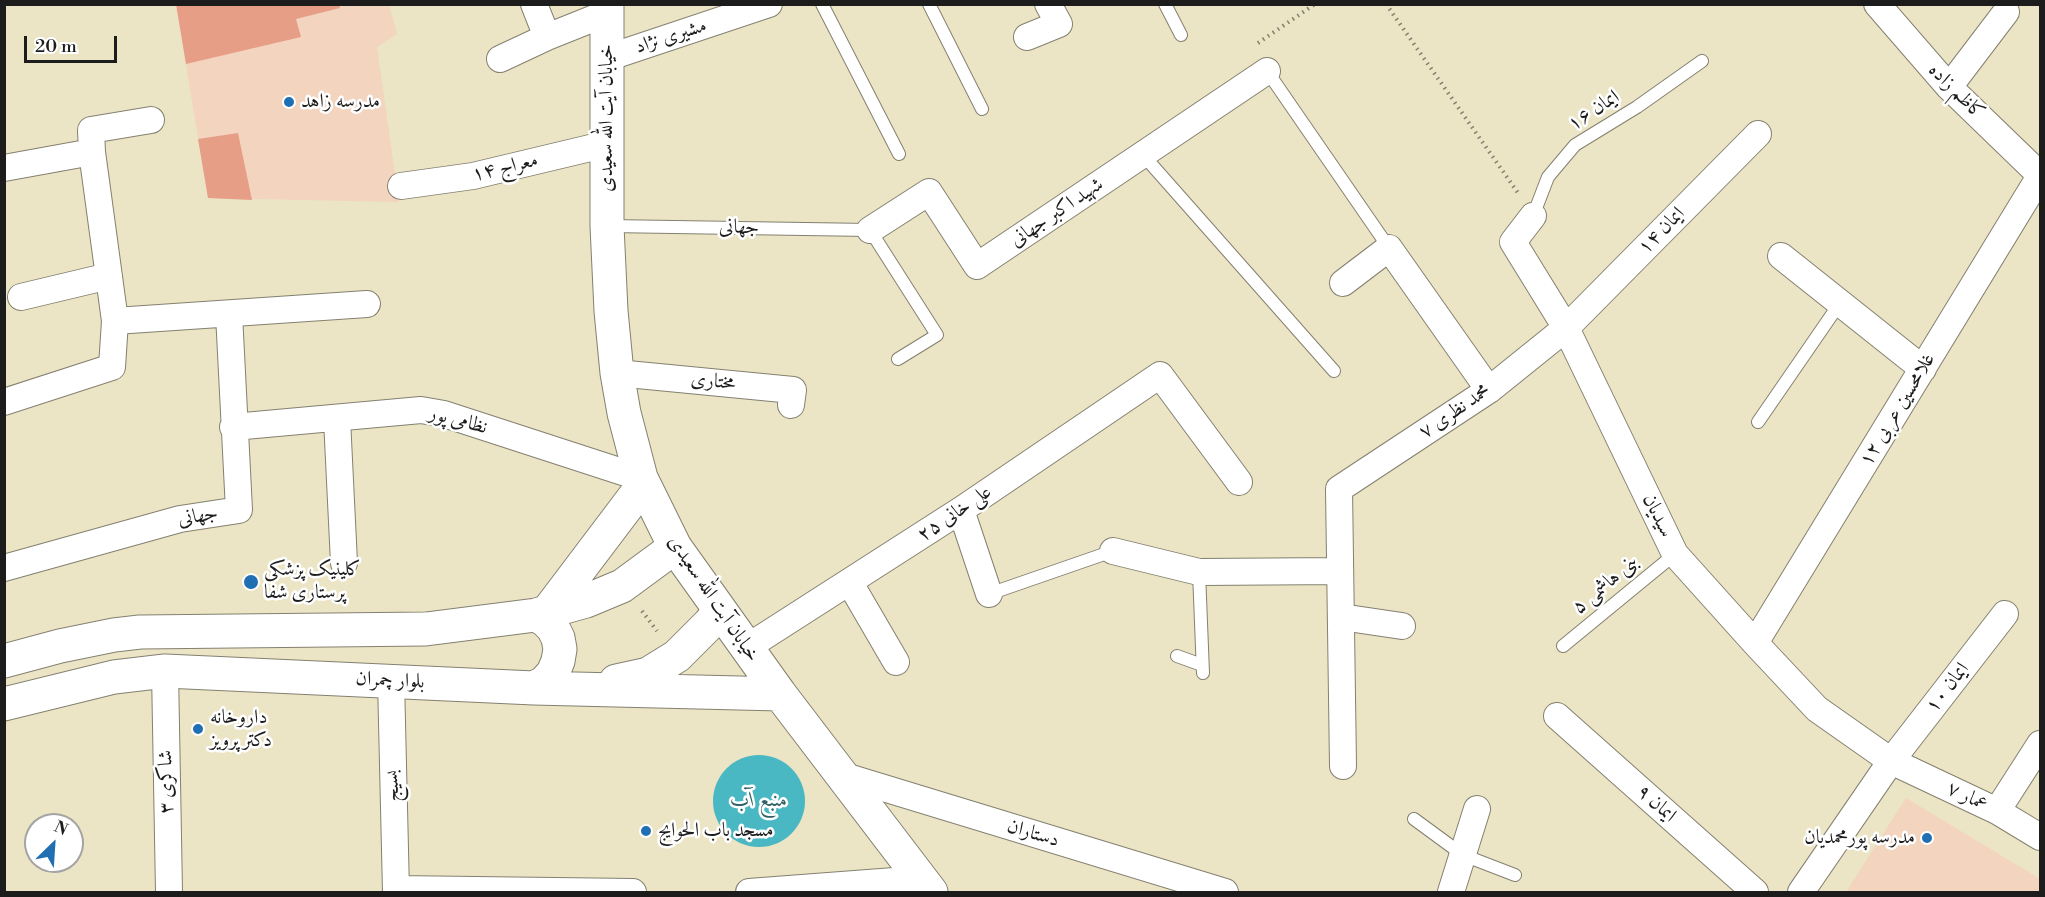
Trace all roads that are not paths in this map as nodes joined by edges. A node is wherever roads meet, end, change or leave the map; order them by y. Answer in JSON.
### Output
{"nodes":[{"id":1,"x":534,"y":4,"type":"edge"},
{"id":2,"x":769,"y":4,"type":"edge"},
{"id":3,"x":822,"y":4,"type":"edge"},
{"id":4,"x":929,"y":4,"type":"edge"},
{"id":5,"x":1048,"y":4,"type":"edge"},
{"id":6,"x":1165,"y":4,"type":"edge"},
{"id":7,"x":1876,"y":4,"type":"edge"},
{"id":8,"x":607,"y":9,"type":"edge"},
{"id":9,"x":2006,"y":12,"type":"dead end"},
{"id":10,"x":1181,"y":35,"type":"dead end"},
{"id":11,"x":547,"y":37,"type":"junction"},
{"id":12,"x":1027,"y":37,"type":"dead end"},
{"id":13,"x":607,"y":58,"type":"junction"},
{"id":14,"x":500,"y":59,"type":"dead end"},
{"id":15,"x":1702,"y":60,"type":"dead end"},
{"id":16,"x":1268,"y":71,"type":"joint"},
{"id":17,"x":1949,"y":87,"type":"junction"},
{"id":18,"x":982,"y":109,"type":"dead end"},
{"id":19,"x":152,"y":120,"type":"dead end"},
{"id":20,"x":1758,"y":134,"type":"dead end"},
{"id":21,"x":607,"y":144,"type":"junction"},
{"id":22,"x":92,"y":152,"type":"junction"},
{"id":23,"x":899,"y":154,"type":"dead end"},
{"id":24,"x":1144,"y":156,"type":"junction"},
{"id":25,"x":4,"y":168,"type":"edge"},
{"id":26,"x":2040,"y":175,"type":"edge"},
{"id":27,"x":401,"y":186,"type":"dead end"},
{"id":28,"x":1533,"y":216,"type":"joint"},
{"id":29,"x":607,"y":226,"type":"junction"},
{"id":30,"x":870,"y":230,"type":"junction"},
{"id":31,"x":1389,"y":248,"type":"junction"},
{"id":32,"x":1781,"y":256,"type":"dead end"},
{"id":33,"x":109,"y":276,"type":"junction"},
{"id":34,"x":1343,"y":283,"type":"dead end"},
{"id":35,"x":21,"y":297,"type":"dead end"},
{"id":36,"x":1840,"y":303,"type":"junction"},
{"id":37,"x":367,"y":304,"type":"dead end"},
{"id":38,"x":229,"y":314,"type":"junction"},
{"id":39,"x":115,"y":321,"type":"junction"},
{"id":40,"x":1566,"y":328,"type":"junction"},
{"id":41,"x":898,"y":359,"type":"dead end"},
{"id":42,"x":1923,"y":369,"type":"junction"},
{"id":43,"x":1334,"y":371,"type":"dead end"},
{"id":44,"x":617,"y":373,"type":"junction"},
{"id":45,"x":1489,"y":390,"type":"junction"},
{"id":46,"x":4,"y":402,"type":"edge"},
{"id":47,"x":790,"y":405,"type":"dead end"},
{"id":48,"x":337,"y":419,"type":"junction"},
{"id":49,"x":1758,"y":422,"type":"dead end"},
{"id":50,"x":233,"y":427,"type":"junction"},
{"id":51,"x":643,"y":481,"type":"junction"},
{"id":52,"x":1239,"y":482,"type":"dead end"},
{"id":53,"x":961,"y":510,"type":"junction"},
{"id":54,"x":675,"y":547,"type":"junction"},
{"id":55,"x":1113,"y":551,"type":"joint"},
{"id":56,"x":1675,"y":554,"type":"junction"},
{"id":57,"x":344,"y":563,"type":"dead end"},
{"id":58,"x":4,"y":568,"type":"edge"},
{"id":59,"x":1340,"y":571,"type":"junction"},
{"id":60,"x":1199,"y":572,"type":"junction"},
{"id":61,"x":850,"y":583,"type":"junction"},
{"id":62,"x":989,"y":594,"type":"joint"},
{"id":63,"x":720,"y":610,"type":"junction"},
{"id":64,"x":542,"y":613,"type":"junction"},
{"id":65,"x":2005,"y":614,"type":"dead end"},
{"id":66,"x":1341,"y":617,"type":"junction"},
{"id":67,"x":1402,"y":626,"type":"dead end"},
{"id":68,"x":1755,"y":644,"type":"junction"},
{"id":69,"x":1563,"y":646,"type":"dead end"},
{"id":70,"x":746,"y":648,"type":"junction"},
{"id":71,"x":1177,"y":656,"type":"dead end"},
{"id":72,"x":4,"y":661,"type":"edge"},
{"id":73,"x":896,"y":662,"type":"dead end"},
{"id":74,"x":165,"y":671,"type":"junction"},
{"id":75,"x":391,"y":680,"type":"junction"},
{"id":76,"x":534,"y":688,"type":"junction"},
{"id":77,"x":576,"y":690,"type":"junction"},
{"id":78,"x":780,"y":694,"type":"junction"},
{"id":79,"x":4,"y":704,"type":"edge"},
{"id":80,"x":1557,"y":716,"type":"dead end"},
{"id":81,"x":2040,"y":744,"type":"edge"},
{"id":82,"x":1892,"y":761,"type":"junction"},
{"id":83,"x":1343,"y":766,"type":"dead end"},
{"id":84,"x":841,"y":775,"type":"junction"},
{"id":85,"x":1477,"y":809,"type":"dead end"},
{"id":86,"x":1997,"y":812,"type":"junction"},
{"id":87,"x":1414,"y":819,"type":"dead end"},
{"id":88,"x":2040,"y":837,"type":"edge"},
{"id":89,"x":1463,"y":855,"type":"junction"},
{"id":90,"x":1515,"y":875,"type":"dead end"},
{"id":91,"x":926,"y":886,"type":"edge"},
{"id":92,"x":396,"y":890,"type":"edge"},
{"id":93,"x":169,"y":892,"type":"edge"},
{"id":94,"x":633,"y":892,"type":"edge"},
{"id":95,"x":749,"y":892,"type":"edge"},
{"id":96,"x":1225,"y":892,"type":"edge"},
{"id":97,"x":1451,"y":892,"type":"edge"},
{"id":98,"x":1755,"y":892,"type":"edge"},
{"id":99,"x":1801,"y":892,"type":"edge"}],
"edges":[{"from":1,"to":11,"type":"street"},
{"from":2,"to":13,"type":"street","name":"مشیری نژاد"},
{"from":3,"to":23,"type":"lane"},
{"from":4,"to":18,"type":"lane"},
{"from":5,"to":12,"type":"street"},
{"from":6,"to":10,"type":"lane"},
{"from":7,"to":17,"type":"street","name":"کاظم زاده"},
{"from":8,"to":11,"type":"street"},
{"from":8,"to":13,"type":"main road","name":"خیابان آیت الله سعیدی"},
{"from":9,"to":17,"type":"street"},
{"from":11,"to":14,"type":"street"},
{"from":13,"to":21,"type":"main road","name":"خیابان آیت الله سعیدی"},
{"from":15,"to":28,"type":"lane","name":"ایمان ۱۶"},
{"from":16,"to":24,"type":"street","name":"شهید اکبر جهانی"},
{"from":16,"to":31,"type":"lane"},
{"from":17,"to":26,"type":"street","name":"کاظم زاده"},
{"from":19,"to":22,"type":"street"},
{"from":20,"to":40,"type":"street","name":"ایمان ۱۴"},
{"from":21,"to":27,"type":"street","name":"معراج ۱۴"},
{"from":21,"to":29,"type":"main road","name":"خیابان آیت الله سعیدی"},
{"from":22,"to":25,"type":"street"},
{"from":22,"to":33,"type":"street"},
{"from":24,"to":30,"type":"street","name":"شهید اکبر جهانی"},
{"from":24,"to":43,"type":"lane"},
{"from":26,"to":42,"type":"street","name":"غلامحسین عربی ۱۲"},
{"from":28,"to":40,"type":"street","name":"سیدیان"},
{"from":29,"to":30,"type":"lane","name":"جهانی"},
{"from":29,"to":44,"type":"main road","name":"خیابان آیت الله سعیدی"},
{"from":30,"to":41,"type":"lane"},
{"from":31,"to":34,"type":"street"},
{"from":31,"to":45,"type":"street"},
{"from":32,"to":36,"type":"street"},
{"from":33,"to":35,"type":"street"},
{"from":33,"to":39,"type":"street"},
{"from":36,"to":42,"type":"street"},
{"from":36,"to":49,"type":"lane"},
{"from":37,"to":38,"type":"street"},
{"from":38,"to":39,"type":"street"},
{"from":38,"to":50,"type":"street","name":"جهانی"},
{"from":39,"to":46,"type":"street"},
{"from":40,"to":45,"type":"street","name":"محمد نظری ۷"},
{"from":40,"to":56,"type":"street","name":"سیدیان"},
{"from":42,"to":68,"type":"street","name":"غلامحسین عربی ۱۲"},
{"from":44,"to":47,"type":"street","name":"مختاری"},
{"from":44,"to":51,"type":"main road","name":"خیابان آیت الله سعیدی"},
{"from":45,"to":59,"type":"street","name":"محمد نظری ۷"},
{"from":48,"to":50,"type":"street","name":"نظامی پور"},
{"from":48,"to":51,"type":"street","name":"نظامی پور"},
{"from":48,"to":57,"type":"street"},
{"from":50,"to":58,"type":"street","name":"جهانی"},
{"from":51,"to":54,"type":"main road","name":"خیابان آیت الله سعیدی"},
{"from":51,"to":64,"type":"main road"},
{"from":52,"to":53,"type":"street","name":"علی خانی ۲۵"},
{"from":53,"to":61,"type":"street","name":"علی خانی ۲۵"},
{"from":53,"to":62,"type":"street"},
{"from":54,"to":63,"type":"main road","name":"خیابان آیت الله سعیدی"},
{"from":54,"to":64,"type":"main road"},
{"from":55,"to":60,"type":"street"},
{"from":55,"to":62,"type":"lane"},
{"from":56,"to":68,"type":"street","name":"سیدیان"},
{"from":56,"to":69,"type":"lane","name":"بنی هاشمی ۵"},
{"from":59,"to":60,"type":"street"},
{"from":59,"to":66,"type":"street"},
{"from":60,"to":71,"type":"lane"},
{"from":61,"to":70,"type":"street","name":"علی خانی ۲۵"},
{"from":61,"to":73,"type":"street"},
{"from":63,"to":70,"type":"main road","name":"خیابان آیت الله سعیدی"},
{"from":63,"to":77,"type":"main road"},
{"from":64,"to":72,"type":"main road"},
{"from":64,"to":76,"type":"main road"},
{"from":65,"to":82,"type":"street","name":"ایمان ۱۰"},
{"from":66,"to":67,"type":"street"},
{"from":66,"to":83,"type":"street"},
{"from":68,"to":82,"type":"street","name":"سیدیان"},
{"from":70,"to":78,"type":"main road","name":"خیابان آیت الله سعیدی"},
{"from":74,"to":75,"type":"main road","name":"بلوار چمران"},
{"from":74,"to":79,"type":"main road","name":"بلوار چمران"},
{"from":74,"to":93,"type":"street","name":"شاکری ۳"},
{"from":75,"to":76,"type":"main road","name":"بلوار چمران"},
{"from":75,"to":92,"type":"street","name":"بسیج"},
{"from":76,"to":77,"type":"main road","name":"بلوار چمران"},
{"from":77,"to":78,"type":"main road","name":"بلوار چمران"},
{"from":78,"to":84,"type":"main road","name":"خیابان آیت الله سعیدی"},
{"from":80,"to":98,"type":"street","name":"ایمان ۹"},
{"from":81,"to":86,"type":"street"},
{"from":82,"to":86,"type":"street","name":"عمار ۷"},
{"from":82,"to":99,"type":"street","name":"ایمان ۱۰"},
{"from":84,"to":91,"type":"main road","name":"خیابان آیت الله سعیدی"},
{"from":84,"to":96,"type":"street","name":"دستاران"},
{"from":85,"to":89,"type":"street"},
{"from":86,"to":88,"type":"street","name":"عمار ۷"},
{"from":87,"to":89,"type":"lane"},
{"from":89,"to":90,"type":"lane"},
{"from":89,"to":97,"type":"street"},
{"from":91,"to":95,"type":"street"},
{"from":92,"to":94,"type":"street"}]}
